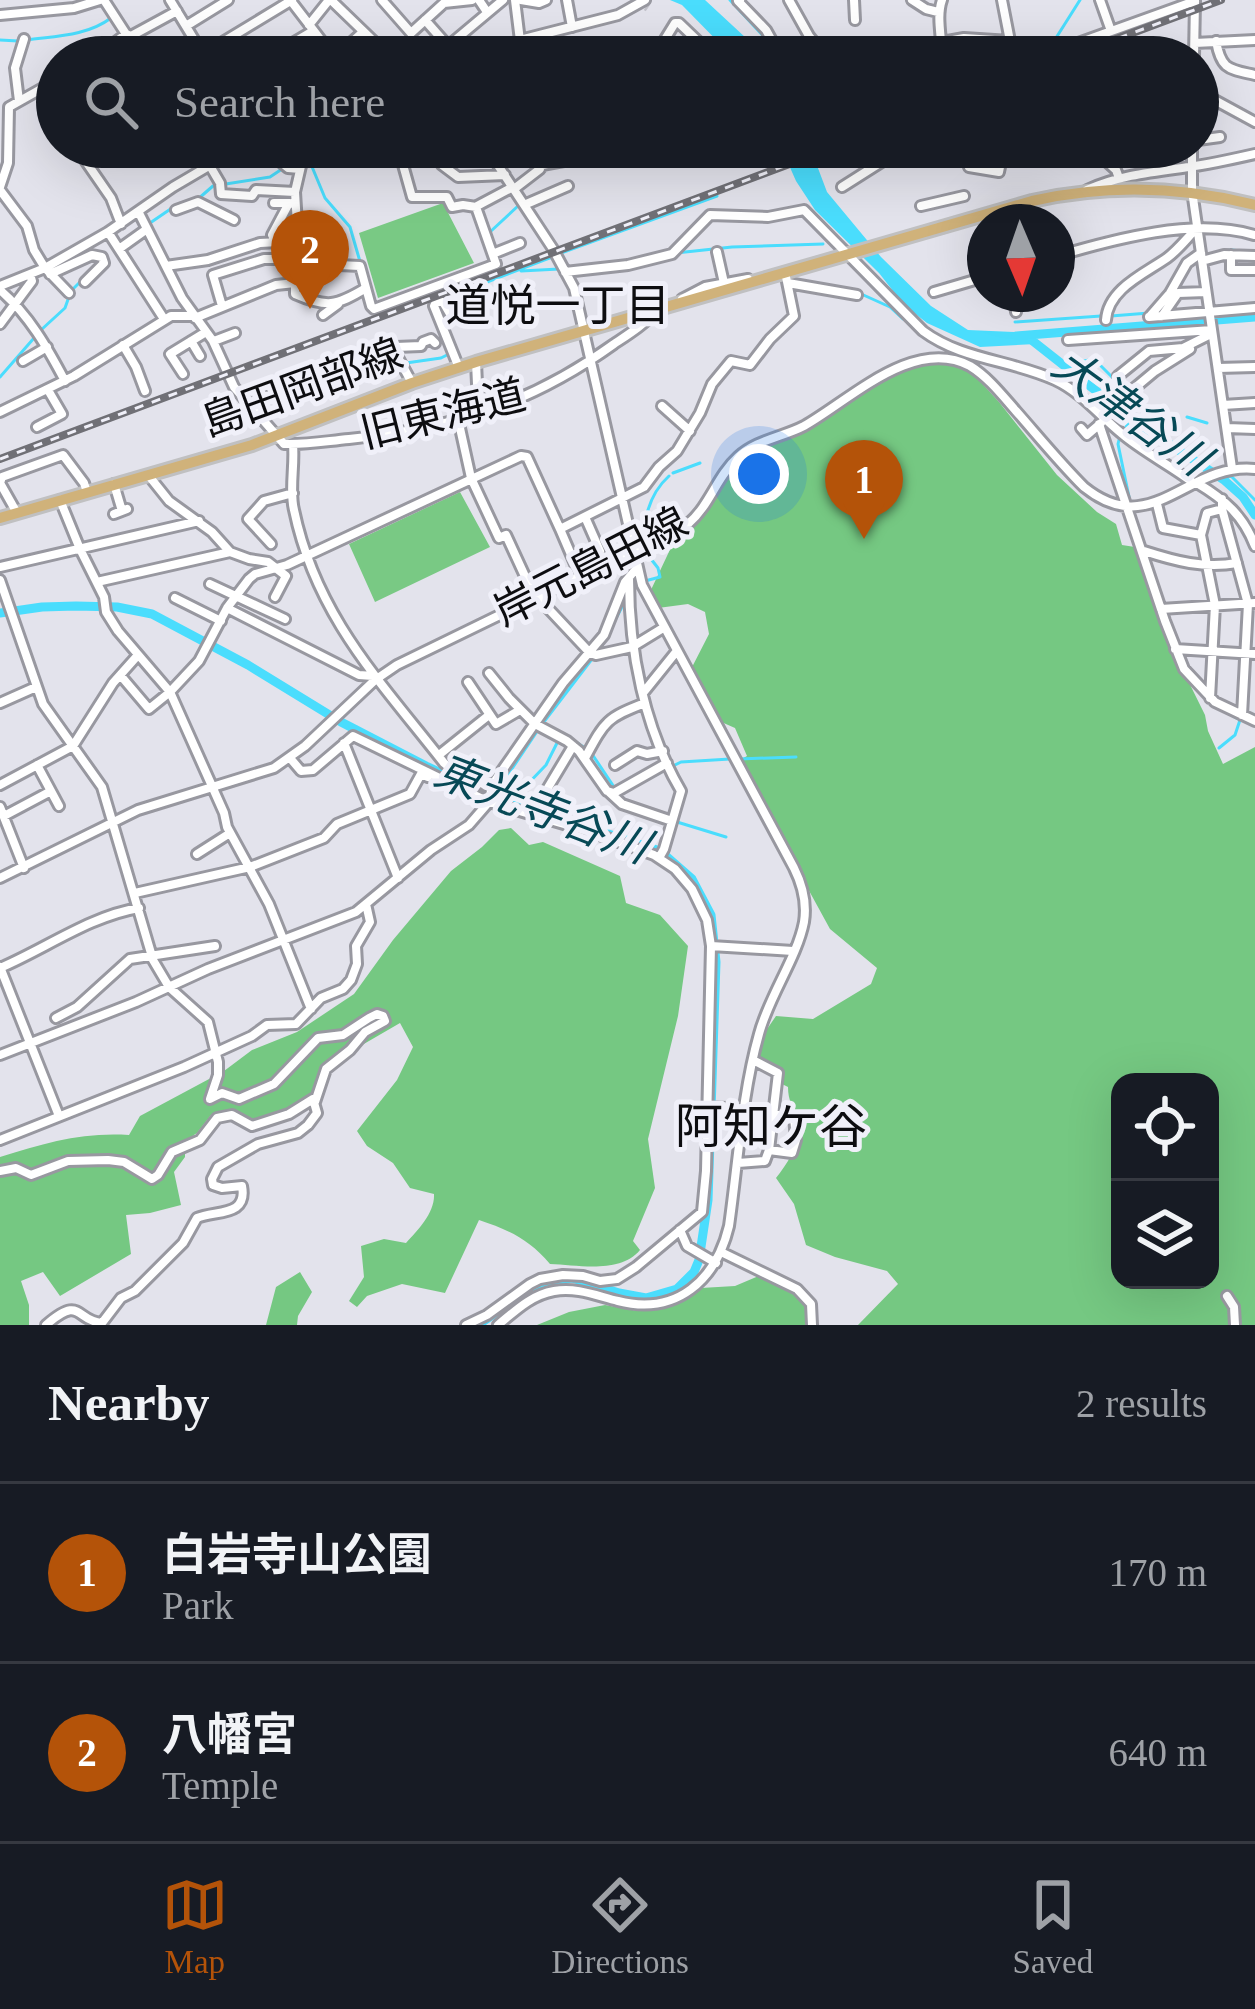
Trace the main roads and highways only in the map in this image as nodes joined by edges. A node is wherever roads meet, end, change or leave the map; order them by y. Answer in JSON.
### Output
{"nodes":[{"id":1,"x":1255,"y":205,"type":"edge"},
{"id":2,"x":0,"y":518,"type":"edge"}],
"edges":[{"from":1,"to":2,"type":"main road","name":"島田岡部線"}]}
